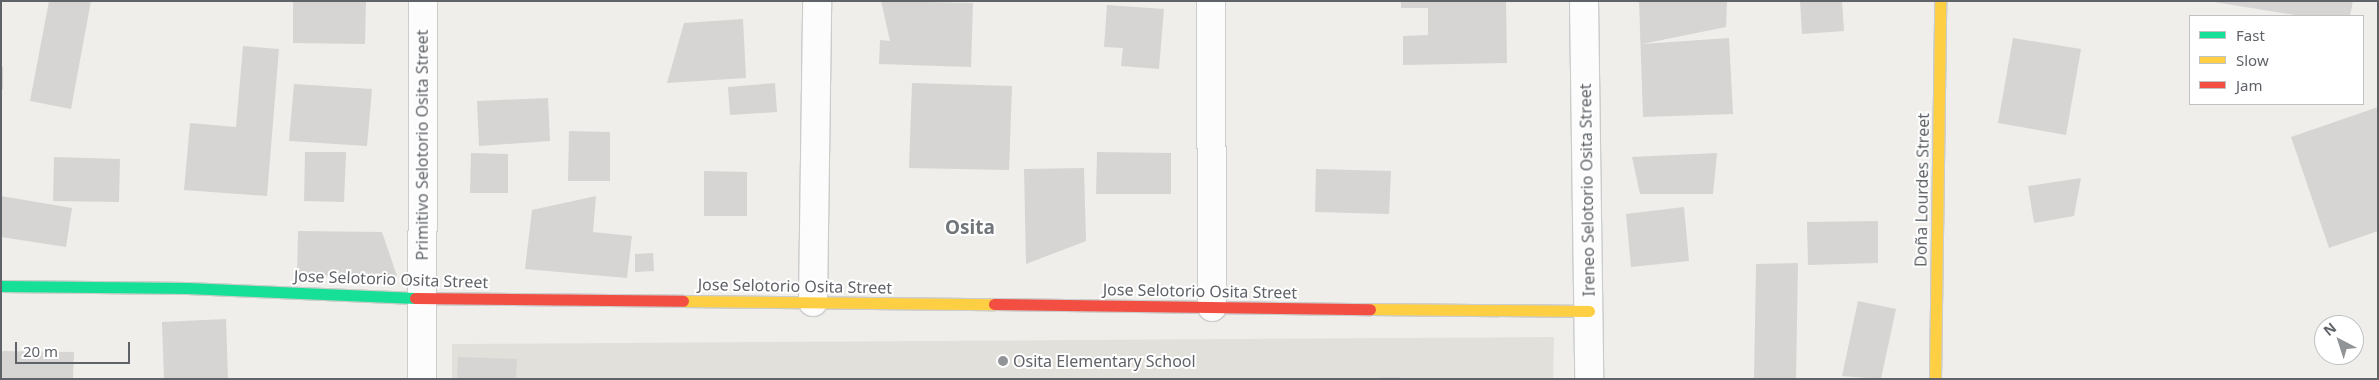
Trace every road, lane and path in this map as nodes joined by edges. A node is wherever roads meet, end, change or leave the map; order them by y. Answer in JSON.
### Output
{"nodes":[{"id":1,"x":423,"y":1,"type":"edge"},
{"id":2,"x":817,"y":1,"type":"edge"},
{"id":3,"x":1211,"y":1,"type":"edge"},
{"id":4,"x":1584,"y":1,"type":"edge"},
{"id":5,"x":1940,"y":1,"type":"edge"},
{"id":6,"x":1,"y":286,"type":"edge"},
{"id":7,"x":422,"y":298,"type":"junction"},
{"id":8,"x":813,"y":302,"type":"junction"},
{"id":9,"x":1212,"y":307,"type":"junction"},
{"id":10,"x":1589,"y":311,"type":"junction"},
{"id":11,"x":422,"y":379,"type":"edge"},
{"id":12,"x":1589,"y":379,"type":"edge"},
{"id":13,"x":1935,"y":379,"type":"edge"}],
"edges":[{"from":1,"to":7,"type":"street","name":"Primitivo Selotorio Osita Street"},
{"from":2,"to":8,"type":"street"},
{"from":3,"to":9,"type":"street"},
{"from":4,"to":10,"type":"street","name":"Ireneo Selotorio Osita Street"},
{"from":5,"to":13,"type":"street","name":"Doña Lourdes Street"},
{"from":6,"to":7,"type":"street","name":"Jose Selotorio Osita Street"},
{"from":7,"to":8,"type":"street","name":"Jose Selotorio Osita Street"},
{"from":7,"to":11,"type":"street","name":"Primitivo Selotorio Osita Street"},
{"from":8,"to":9,"type":"street","name":"Jose Selotorio Osita Street"},
{"from":9,"to":10,"type":"street","name":"Jose Selotorio Osita Street"},
{"from":10,"to":12,"type":"street","name":"Ireneo Selotorio Osita Street"}]}
